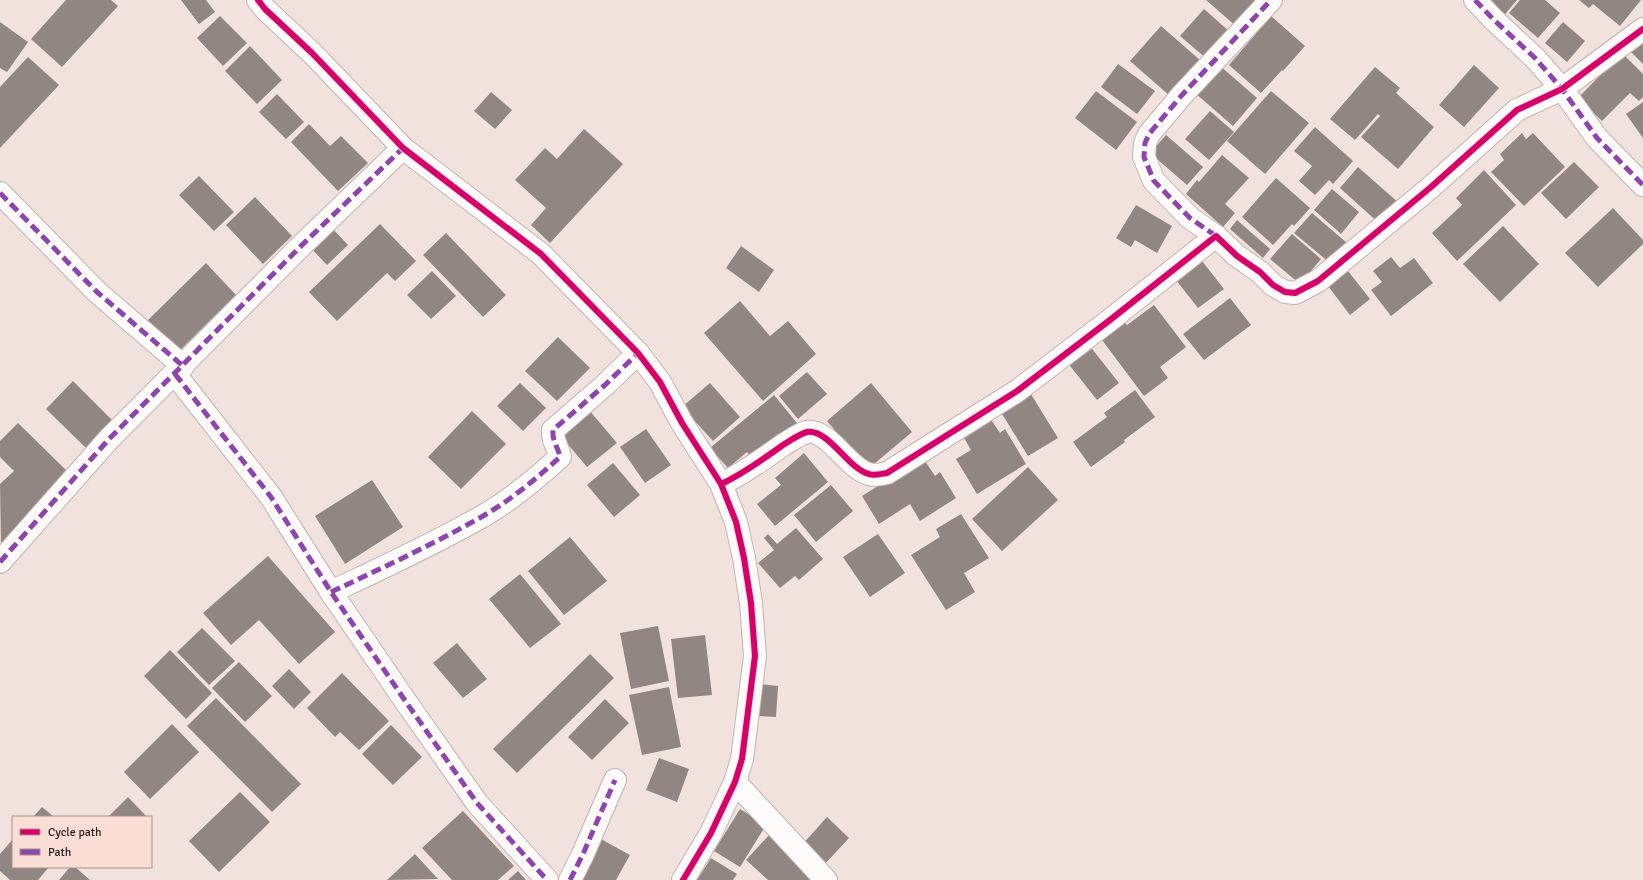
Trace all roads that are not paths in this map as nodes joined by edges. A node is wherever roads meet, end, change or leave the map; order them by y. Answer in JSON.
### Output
{"nodes":[{"id":1,"x":258,"y":0,"type":"edge"},
{"id":2,"x":1270,"y":0,"type":"edge"},
{"id":3,"x":1475,"y":0,"type":"edge"},
{"id":4,"x":1643,"y":29,"type":"edge"},
{"id":5,"x":1562,"y":89,"type":"junction"},
{"id":6,"x":392,"y":158,"type":"junction"},
{"id":7,"x":1643,"y":185,"type":"edge"},
{"id":8,"x":0,"y":193,"type":"edge"},
{"id":9,"x":1216,"y":236,"type":"junction"},
{"id":10,"x":632,"y":358,"type":"junction"},
{"id":11,"x":179,"y":370,"type":"junction"},
{"id":12,"x":721,"y":484,"type":"junction"},
{"id":13,"x":0,"y":562,"type":"edge"},
{"id":14,"x":331,"y":592,"type":"junction"},
{"id":15,"x":615,"y":780,"type":"dead end"},
{"id":16,"x":735,"y":782,"type":"junction"},
{"id":17,"x":547,"y":880,"type":"edge"},
{"id":18,"x":570,"y":880,"type":"edge"},
{"id":19,"x":683,"y":880,"type":"edge"},
{"id":20,"x":826,"y":880,"type":"edge"}],
"edges":[{"from":1,"to":6,"type":"street"},
{"from":2,"to":9,"type":"street"},
{"from":3,"to":5,"type":"street"},
{"from":4,"to":5,"type":"street"},
{"from":5,"to":7,"type":"street"},
{"from":5,"to":9,"type":"street"},
{"from":6,"to":10,"type":"street"},
{"from":6,"to":11,"type":"street"},
{"from":8,"to":11,"type":"street"},
{"from":9,"to":12,"type":"street"},
{"from":10,"to":12,"type":"street"},
{"from":10,"to":14,"type":"street"},
{"from":11,"to":13,"type":"street"},
{"from":11,"to":14,"type":"street"},
{"from":12,"to":16,"type":"street"},
{"from":14,"to":17,"type":"street"},
{"from":15,"to":18,"type":"street"},
{"from":16,"to":19,"type":"street"},
{"from":16,"to":20,"type":"street"}]}
